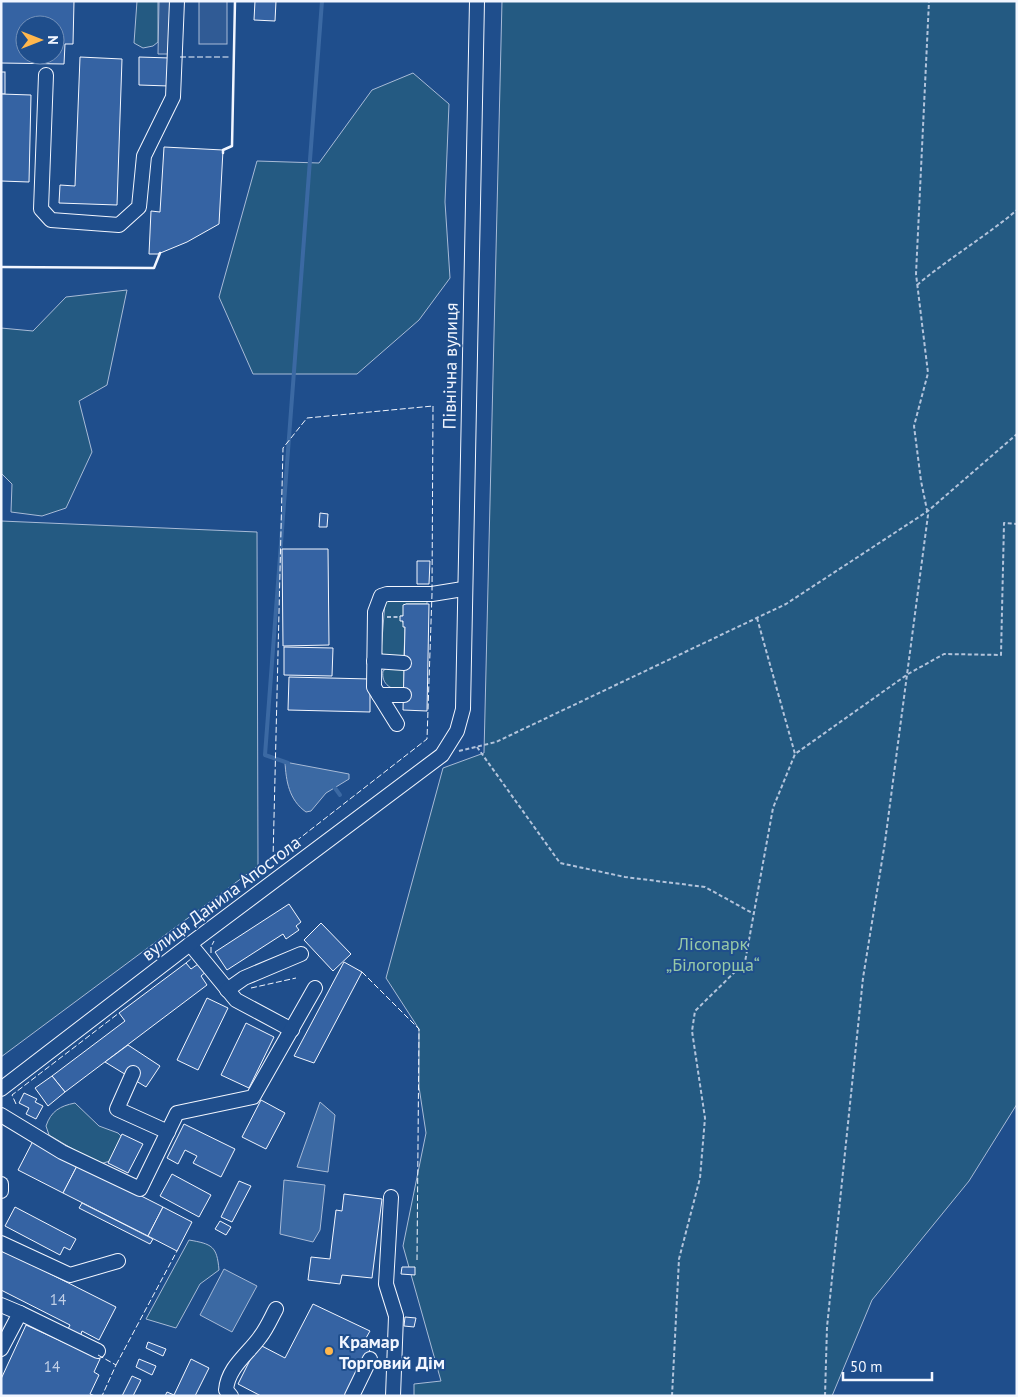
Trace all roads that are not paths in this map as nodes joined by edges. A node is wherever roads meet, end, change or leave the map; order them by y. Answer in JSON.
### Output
{"nodes":[{"id":1,"x":177,"y":1,"type":"edge"},
{"id":2,"x":477,"y":1,"type":"edge"},
{"id":3,"x":46,"y":75,"type":"dead end"},
{"id":4,"x":463,"y":588,"type":"junction"},
{"id":5,"x":374,"y":661,"type":"junction"},
{"id":6,"x":404,"y":662,"type":"dead end"},
{"id":7,"x":379,"y":695,"type":"junction"},
{"id":8,"x":404,"y":695,"type":"dead end"},
{"id":9,"x":397,"y":724,"type":"dead end"},
{"id":10,"x":457,"y":731,"type":"joint"},
{"id":11,"x":190,"y":944,"type":"junction"},
{"id":12,"x":301,"y":954,"type":"dead end"},
{"id":13,"x":316,"y":988,"type":"dead end"},
{"id":14,"x":227,"y":990,"type":"junction"},
{"id":15,"x":292,"y":1030,"type":"junction"},
{"id":16,"x":133,"y":1073,"type":"dead end"},
{"id":17,"x":1,"y":1089,"type":"edge"},
{"id":18,"x":1,"y":1115,"type":"edge"},
{"id":19,"x":168,"y":1132,"type":"junction"},
{"id":20,"x":1,"y":1184,"type":"edge"},
{"id":21,"x":1,"y":1191,"type":"edge"},
{"id":22,"x":391,"y":1197,"type":"dead end"},
{"id":23,"x":1,"y":1243,"type":"edge"},
{"id":24,"x":118,"y":1261,"type":"dead end"},
{"id":25,"x":1,"y":1306,"type":"edge"},
{"id":26,"x":276,"y":1309,"type":"dead end"},
{"id":27,"x":20,"y":1313,"type":"junction"},
{"id":28,"x":1,"y":1349,"type":"edge"},
{"id":29,"x":98,"y":1351,"type":"dead end"},
{"id":30,"x":370,"y":1359,"type":"dead end"},
{"id":31,"x":231,"y":1396,"type":"edge"},
{"id":32,"x":352,"y":1396,"type":"edge"},
{"id":33,"x":393,"y":1396,"type":"edge"}],
"edges":[{"from":1,"to":3,"type":"street"},
{"from":2,"to":4,"type":"street","name":"Північна вулиця"},
{"from":4,"to":5,"type":"street"},
{"from":4,"to":10,"type":"street","name":"Північна вулиця"},
{"from":5,"to":6,"type":"street"},
{"from":5,"to":7,"type":"street"},
{"from":7,"to":8,"type":"street"},
{"from":7,"to":9,"type":"street"},
{"from":10,"to":11,"type":"street","name":"вулиця Данила Апостола"},
{"from":11,"to":14,"type":"street"},
{"from":11,"to":17,"type":"street","name":"вулиця Данила Апостола"},
{"from":12,"to":14,"type":"street"},
{"from":13,"to":15,"type":"street"},
{"from":14,"to":15,"type":"street"},
{"from":15,"to":19,"type":"street"},
{"from":16,"to":19,"type":"street"},
{"from":18,"to":19,"type":"street"},
{"from":20,"to":21,"type":"street"},
{"from":22,"to":33,"type":"street"},
{"from":23,"to":24,"type":"street"},
{"from":25,"to":27,"type":"street"},
{"from":26,"to":31,"type":"street"},
{"from":27,"to":28,"type":"street"},
{"from":27,"to":29,"type":"street"},
{"from":30,"to":32,"type":"street"}]}
